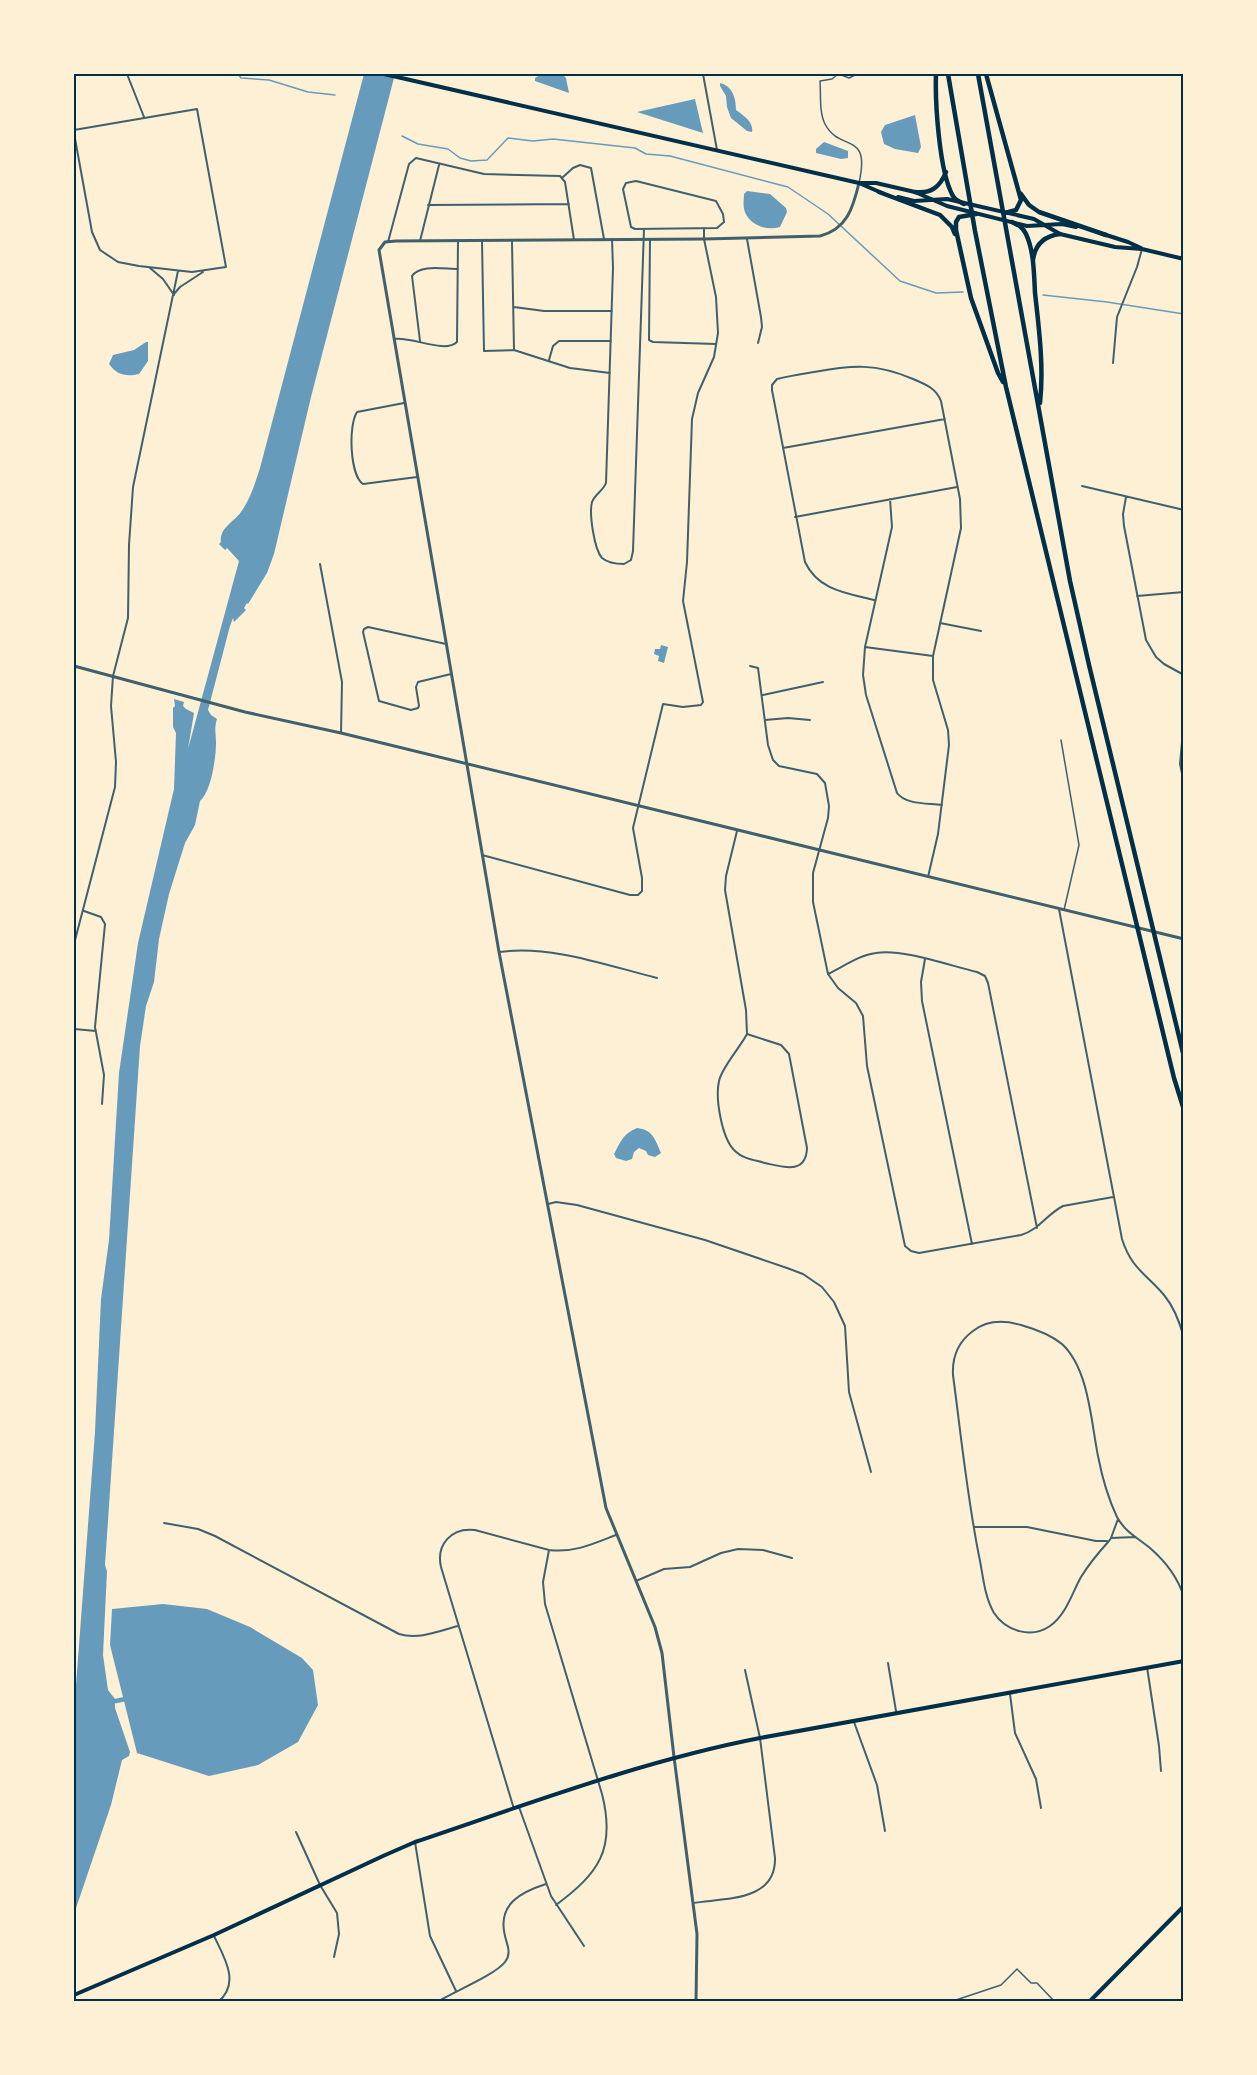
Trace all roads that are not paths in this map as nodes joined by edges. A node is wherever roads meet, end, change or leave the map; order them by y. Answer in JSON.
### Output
{"nodes":[{"id":1,"x":127,"y":74,"type":"edge"},
{"id":2,"x":384,"y":74,"type":"edge"},
{"id":3,"x":703,"y":74,"type":"edge"},
{"id":4,"x":838,"y":74,"type":"edge"},
{"id":5,"x":857,"y":74,"type":"edge"},
{"id":6,"x":936,"y":74,"type":"edge"},
{"id":7,"x":948,"y":74,"type":"edge"},
{"id":8,"x":978,"y":74,"type":"edge"},
{"id":9,"x":986,"y":74,"type":"edge"},
{"id":10,"x":144,"y":117,"type":"junction"},
{"id":11,"x":74,"y":132,"type":"edge"},
{"id":12,"x":717,"y":150,"type":"junction"},
{"id":13,"x":439,"y":164,"type":"junction"},
{"id":14,"x":946,"y":172,"type":"junction"},
{"id":15,"x":563,"y":178,"type":"junction"},
{"id":16,"x":859,"y":183,"type":"junction"},
{"id":17,"x":879,"y":192,"type":"junction"},
{"id":18,"x":915,"y":192,"type":"junction"},
{"id":19,"x":1020,"y":193,"type":"junction"},
{"id":20,"x":931,"y":199,"type":"junction"},
{"id":21,"x":569,"y":204,"type":"junction"},
{"id":22,"x":964,"y":204,"type":"junction"},
{"id":23,"x":428,"y":205,"type":"junction"},
{"id":24,"x":1005,"y":213,"type":"junction"},
{"id":25,"x":976,"y":214,"type":"junction"},
{"id":26,"x":1012,"y":222,"type":"junction"},
{"id":27,"x":1044,"y":226,"type":"junction"},
{"id":28,"x":704,"y":228,"type":"junction"},
{"id":29,"x":644,"y":229,"type":"junction"},
{"id":30,"x":1060,"y":234,"type":"junction"},
{"id":31,"x":1106,"y":234,"type":"junction"},
{"id":32,"x":747,"y":238,"type":"junction"},
{"id":33,"x":604,"y":239,"type":"junction"},
{"id":34,"x":612,"y":239,"type":"junction"},
{"id":35,"x":643,"y":239,"type":"junction"},
{"id":36,"x":650,"y":239,"type":"junction"},
{"id":37,"x":704,"y":239,"type":"junction"},
{"id":38,"x":458,"y":240,"type":"junction"},
{"id":39,"x":482,"y":240,"type":"junction"},
{"id":40,"x":512,"y":240,"type":"junction"},
{"id":41,"x":574,"y":240,"type":"junction"},
{"id":42,"x":420,"y":241,"type":"junction"},
{"id":43,"x":388,"y":242,"type":"junction"},
{"id":44,"x":959,"y":245,"type":"junction"},
{"id":45,"x":1142,"y":249,"type":"junction"},
{"id":46,"x":1184,"y":259,"type":"edge"},
{"id":47,"x":149,"y":267,"type":"junction"},
{"id":48,"x":458,"y":269,"type":"junction"},
{"id":49,"x":205,"y":270,"type":"junction"},
{"id":50,"x":178,"y":271,"type":"junction"},
{"id":51,"x":1033,"y":272,"type":"junction"},
{"id":52,"x":174,"y":295,"type":"junction"},
{"id":53,"x":514,"y":307,"type":"junction"},
{"id":54,"x":612,"y":311,"type":"junction"},
{"id":55,"x":393,"y":339,"type":"junction"},
{"id":56,"x":420,"y":341,"type":"junction"},
{"id":57,"x":611,"y":341,"type":"junction"},
{"id":58,"x":758,"y":343,"type":"dead end"},
{"id":59,"x":717,"y":344,"type":"junction"},
{"id":60,"x":514,"y":350,"type":"junction"},
{"id":61,"x":549,"y":361,"type":"junction"},
{"id":62,"x":1113,"y":363,"type":"dead end"},
{"id":63,"x":610,"y":373,"type":"junction"},
{"id":64,"x":1006,"y":387,"type":"junction"},
{"id":65,"x":404,"y":403,"type":"junction"},
{"id":66,"x":1039,"y":409,"type":"junction"},
{"id":67,"x":945,"y":418,"type":"junction"},
{"id":68,"x":782,"y":448,"type":"junction"},
{"id":69,"x":417,"y":477,"type":"junction"},
{"id":70,"x":1082,"y":486,"type":"dead end"},
{"id":71,"x":957,"y":487,"type":"junction"},
{"id":72,"x":1126,"y":497,"type":"junction"},
{"id":73,"x":890,"y":499,"type":"junction"},
{"id":74,"x":1184,"y":510,"type":"edge"},
{"id":75,"x":795,"y":517,"type":"junction"},
{"id":76,"x":320,"y":564,"type":"dead end"},
{"id":77,"x":1184,"y":592,"type":"edge"},
{"id":78,"x":1137,"y":596,"type":"junction"},
{"id":79,"x":874,"y":600,"type":"junction"},
{"id":80,"x":940,"y":623,"type":"junction"},
{"id":81,"x":981,"y":631,"type":"dead end"},
{"id":82,"x":446,"y":644,"type":"junction"},
{"id":83,"x":865,"y":647,"type":"junction"},
{"id":84,"x":933,"y":656,"type":"junction"},
{"id":85,"x":74,"y":666,"type":"edge"},
{"id":86,"x":750,"y":666,"type":"dead end"},
{"id":87,"x":451,"y":674,"type":"junction"},
{"id":88,"x":1184,"y":675,"type":"edge"},
{"id":89,"x":113,"y":676,"type":"junction"},
{"id":90,"x":823,"y":682,"type":"dead end"},
{"id":91,"x":763,"y":695,"type":"junction"},
{"id":92,"x":765,"y":720,"type":"junction"},
{"id":93,"x":810,"y":720,"type":"dead end"},
{"id":94,"x":1184,"y":720,"type":"edge"},
{"id":95,"x":341,"y":734,"type":"junction"},
{"id":96,"x":1061,"y":740,"type":"dead end"},
{"id":97,"x":1182,"y":753,"type":"edge"},
{"id":98,"x":466,"y":765,"type":"junction"},
{"id":99,"x":1184,"y":783,"type":"edge"},
{"id":100,"x":942,"y":805,"type":"junction"},
{"id":101,"x":638,"y":806,"type":"junction"},
{"id":102,"x":737,"y":831,"type":"junction"},
{"id":103,"x":820,"y":850,"type":"junction"},
{"id":104,"x":482,"y":855,"type":"junction"},
{"id":105,"x":928,"y":877,"type":"junction"},
{"id":106,"x":1059,"y":909,"type":"junction"},
{"id":107,"x":1064,"y":910,"type":"junction"},
{"id":108,"x":84,"y":911,"type":"junction"},
{"id":109,"x":1184,"y":939,"type":"edge"},
{"id":110,"x":74,"y":944,"type":"edge"},
{"id":111,"x":499,"y":952,"type":"junction"},
{"id":112,"x":924,"y":959,"type":"junction"},
{"id":113,"x":828,"y":974,"type":"junction"},
{"id":114,"x":657,"y":978,"type":"dead end"},
{"id":115,"x":74,"y":1029,"type":"edge"},
{"id":116,"x":96,"y":1031,"type":"junction"},
{"id":117,"x":747,"y":1034,"type":"junction"},
{"id":118,"x":1184,"y":1057,"type":"edge"},
{"id":119,"x":102,"y":1104,"type":"dead end"},
{"id":120,"x":1184,"y":1110,"type":"edge"},
{"id":121,"x":1113,"y":1197,"type":"junction"},
{"id":122,"x":548,"y":1204,"type":"junction"},
{"id":123,"x":1037,"y":1228,"type":"junction"},
{"id":124,"x":972,"y":1244,"type":"junction"},
{"id":125,"x":1184,"y":1338,"type":"edge"},
{"id":126,"x":871,"y":1472,"type":"dead end"},
{"id":127,"x":1118,"y":1519,"type":"junction"},
{"id":128,"x":164,"y":1523,"type":"dead end"},
{"id":129,"x":974,"y":1527,"type":"junction"},
{"id":130,"x":616,"y":1535,"type":"junction"},
{"id":131,"x":1135,"y":1537,"type":"junction"},
{"id":132,"x":1110,"y":1539,"type":"junction"},
{"id":133,"x":549,"y":1550,"type":"junction"},
{"id":134,"x":792,"y":1558,"type":"dead end"},
{"id":135,"x":636,"y":1581,"type":"junction"},
{"id":136,"x":1184,"y":1597,"type":"edge"},
{"id":137,"x":458,"y":1626,"type":"junction"},
{"id":138,"x":1184,"y":1661,"type":"edge"},
{"id":139,"x":888,"y":1663,"type":"dead end"},
{"id":140,"x":1147,"y":1667,"type":"junction"},
{"id":141,"x":746,"y":1670,"type":"dead end"},
{"id":142,"x":1009,"y":1691,"type":"junction"},
{"id":143,"x":896,"y":1711,"type":"junction"},
{"id":144,"x":854,"y":1720,"type":"junction"},
{"id":145,"x":760,"y":1738,"type":"junction"},
{"id":146,"x":674,"y":1757,"type":"junction"},
{"id":147,"x":1161,"y":1771,"type":"dead end"},
{"id":148,"x":598,"y":1781,"type":"junction"},
{"id":149,"x":519,"y":1807,"type":"junction"},
{"id":150,"x":1041,"y":1808,"type":"dead end"},
{"id":151,"x":514,"y":1809,"type":"junction"},
{"id":152,"x":885,"y":1831,"type":"dead end"},
{"id":153,"x":296,"y":1832,"type":"dead end"},
{"id":154,"x":415,"y":1842,"type":"junction"},
{"id":155,"x":546,"y":1884,"type":"junction"},
{"id":156,"x":320,"y":1885,"type":"junction"},
{"id":157,"x":693,"y":1903,"type":"junction"},
{"id":158,"x":556,"y":1905,"type":"junction"},
{"id":159,"x":1184,"y":1906,"type":"edge"},
{"id":160,"x":214,"y":1935,"type":"junction"},
{"id":161,"x":584,"y":1946,"type":"dead end"},
{"id":162,"x":334,"y":1956,"type":"dead end"},
{"id":163,"x":456,"y":1991,"type":"junction"},
{"id":164,"x":75,"y":1994,"type":"edge"},
{"id":165,"x":218,"y":2001,"type":"edge"},
{"id":166,"x":437,"y":2001,"type":"edge"},
{"id":167,"x":696,"y":2001,"type":"edge"},
{"id":168,"x":950,"y":2001,"type":"edge"},
{"id":169,"x":1055,"y":2001,"type":"edge"},
{"id":170,"x":1089,"y":2001,"type":"edge"}],
"edges":[{"from":1,"to":10,"type":"street"},
{"from":2,"to":12,"type":"main road"},
{"from":3,"to":12,"type":"street"},
{"from":4,"to":5,"type":"lane"},
{"from":4,"to":16,"type":"lane"},
{"from":6,"to":14,"type":"highway"},
{"from":7,"to":64,"type":"highway"},
{"from":8,"to":66,"type":"highway"},
{"from":9,"to":19,"type":"highway"},
{"from":10,"to":11,"type":"street"},
{"from":10,"to":49,"type":"street"},
{"from":11,"to":47,"type":"street"},
{"from":12,"to":16,"type":"main road"},
{"from":13,"to":15,"type":"street"},
{"from":13,"to":23,"type":"street"},
{"from":13,"to":43,"type":"street"},
{"from":14,"to":18,"type":"highway"},
{"from":14,"to":22,"type":"highway"},
{"from":15,"to":21,"type":"street"},
{"from":15,"to":33,"type":"street"},
{"from":16,"to":17,"type":"main road"},
{"from":16,"to":18,"type":"main road"},
{"from":16,"to":32,"type":"street"},
{"from":17,"to":20,"type":"main road"},
{"from":17,"to":44,"type":"highway"},
{"from":18,"to":20,"type":"main road"},
{"from":19,"to":24,"type":"highway"},
{"from":19,"to":31,"type":"highway"},
{"from":20,"to":22,"type":"main road"},
{"from":20,"to":25,"type":"main road"},
{"from":21,"to":23,"type":"street"},
{"from":21,"to":41,"type":"street"},
{"from":22,"to":24,"type":"main road"},
{"from":23,"to":42,"type":"street"},
{"from":24,"to":27,"type":"main road"},
{"from":25,"to":26,"type":"main road"},
{"from":25,"to":44,"type":"highway"},
{"from":26,"to":27,"type":"main road"},
{"from":26,"to":51,"type":"highway"},
{"from":27,"to":30,"type":"main road"},
{"from":27,"to":31,"type":"main road"},
{"from":28,"to":29,"type":"street"},
{"from":28,"to":29,"type":"street"},
{"from":28,"to":37,"type":"street"},
{"from":29,"to":35,"type":"street"},
{"from":30,"to":45,"type":"main road"},
{"from":30,"to":51,"type":"highway"},
{"from":31,"to":45,"type":"main road"},
{"from":32,"to":37,"type":"street"},
{"from":32,"to":58,"type":"street"},
{"from":33,"to":34,"type":"street"},
{"from":33,"to":41,"type":"street"},
{"from":34,"to":35,"type":"street"},
{"from":34,"to":54,"type":"street"},
{"from":35,"to":36,"type":"street"},
{"from":35,"to":63,"type":"street"},
{"from":36,"to":37,"type":"street"},
{"from":36,"to":59,"type":"street"},
{"from":37,"to":59,"type":"street"},
{"from":38,"to":39,"type":"street"},
{"from":38,"to":42,"type":"street"},
{"from":38,"to":48,"type":"street"},
{"from":39,"to":40,"type":"street"},
{"from":39,"to":60,"type":"street"},
{"from":40,"to":41,"type":"street"},
{"from":40,"to":53,"type":"street"},
{"from":42,"to":43,"type":"street"},
{"from":43,"to":55,"type":"street"},
{"from":44,"to":64,"type":"highway"},
{"from":45,"to":46,"type":"main road"},
{"from":45,"to":62,"type":"street"},
{"from":47,"to":50,"type":"street"},
{"from":47,"to":52,"type":"street"},
{"from":48,"to":56,"type":"street"},
{"from":48,"to":56,"type":"street"},
{"from":49,"to":50,"type":"street"},
{"from":49,"to":52,"type":"street"},
{"from":50,"to":52,"type":"street"},
{"from":51,"to":66,"type":"highway"},
{"from":52,"to":89,"type":"street"},
{"from":53,"to":54,"type":"street"},
{"from":53,"to":60,"type":"street"},
{"from":54,"to":57,"type":"street"},
{"from":55,"to":56,"type":"street"},
{"from":55,"to":65,"type":"street"},
{"from":57,"to":61,"type":"street"},
{"from":57,"to":63,"type":"street"},
{"from":59,"to":101,"type":"street"},
{"from":60,"to":61,"type":"street"},
{"from":61,"to":63,"type":"street"},
{"from":64,"to":120,"type":"highway"},
{"from":65,"to":69,"type":"street"},
{"from":65,"to":69,"type":"street"},
{"from":66,"to":118,"type":"highway"},
{"from":67,"to":68,"type":"street"},
{"from":67,"to":68,"type":"street"},
{"from":67,"to":71,"type":"street"},
{"from":68,"to":75,"type":"street"},
{"from":69,"to":82,"type":"street"},
{"from":70,"to":72,"type":"street"},
{"from":71,"to":73,"type":"street"},
{"from":71,"to":80,"type":"street"},
{"from":72,"to":74,"type":"street"},
{"from":72,"to":78,"type":"street"},
{"from":73,"to":75,"type":"street"},
{"from":73,"to":79,"type":"street"},
{"from":75,"to":79,"type":"street"},
{"from":76,"to":95,"type":"street"},
{"from":77,"to":78,"type":"street"},
{"from":78,"to":88,"type":"street"},
{"from":79,"to":83,"type":"street"},
{"from":80,"to":81,"type":"street"},
{"from":80,"to":84,"type":"street"},
{"from":82,"to":87,"type":"street"},
{"from":82,"to":87,"type":"street"},
{"from":83,"to":84,"type":"street"},
{"from":83,"to":100,"type":"street"},
{"from":84,"to":100,"type":"street"},
{"from":85,"to":89,"type":"street"},
{"from":86,"to":91,"type":"street"},
{"from":87,"to":98,"type":"street"},
{"from":89,"to":95,"type":"street"},
{"from":89,"to":108,"type":"street"},
{"from":90,"to":91,"type":"street"},
{"from":91,"to":92,"type":"street"},
{"from":92,"to":93,"type":"street"},
{"from":92,"to":103,"type":"street"},
{"from":94,"to":97,"type":"street"},
{"from":95,"to":98,"type":"street"},
{"from":96,"to":107,"type":"lane"},
{"from":97,"to":99,"type":"street"},
{"from":98,"to":101,"type":"street"},
{"from":98,"to":104,"type":"street"},
{"from":100,"to":105,"type":"street"},
{"from":101,"to":102,"type":"street"},
{"from":101,"to":104,"type":"street"},
{"from":102,"to":103,"type":"street"},
{"from":102,"to":117,"type":"street"},
{"from":103,"to":105,"type":"street"},
{"from":103,"to":113,"type":"street"},
{"from":104,"to":111,"type":"street"},
{"from":105,"to":106,"type":"street"},
{"from":106,"to":107,"type":"street"},
{"from":106,"to":121,"type":"street"},
{"from":107,"to":109,"type":"street"},
{"from":108,"to":110,"type":"street"},
{"from":108,"to":116,"type":"street"},
{"from":111,"to":114,"type":"street"},
{"from":111,"to":122,"type":"street"},
{"from":112,"to":113,"type":"street"},
{"from":112,"to":123,"type":"street"},
{"from":112,"to":124,"type":"street"},
{"from":113,"to":124,"type":"street"},
{"from":115,"to":116,"type":"street"},
{"from":116,"to":119,"type":"street"},
{"from":117,"to":117,"type":"street"},
{"from":121,"to":123,"type":"street"},
{"from":121,"to":125,"type":"street"},
{"from":122,"to":126,"type":"street"},
{"from":122,"to":130,"type":"street"},
{"from":123,"to":124,"type":"street"},
{"from":127,"to":129,"type":"street"},
{"from":127,"to":131,"type":"street"},
{"from":127,"to":132,"type":"street"},
{"from":128,"to":137,"type":"street"},
{"from":129,"to":132,"type":"street"},
{"from":129,"to":132,"type":"street"},
{"from":130,"to":133,"type":"street"},
{"from":130,"to":135,"type":"street"},
{"from":131,"to":132,"type":"street"},
{"from":131,"to":136,"type":"street"},
{"from":133,"to":137,"type":"street"},
{"from":133,"to":148,"type":"street"},
{"from":134,"to":135,"type":"street"},
{"from":135,"to":146,"type":"street"},
{"from":137,"to":151,"type":"street"},
{"from":138,"to":140,"type":"main road"},
{"from":139,"to":143,"type":"street"},
{"from":140,"to":142,"type":"main road"},
{"from":140,"to":147,"type":"street"},
{"from":141,"to":145,"type":"street"},
{"from":142,"to":143,"type":"main road"},
{"from":142,"to":150,"type":"street"},
{"from":143,"to":144,"type":"main road"},
{"from":144,"to":145,"type":"main road"},
{"from":144,"to":152,"type":"street"},
{"from":145,"to":146,"type":"main road"},
{"from":145,"to":157,"type":"street"},
{"from":146,"to":148,"type":"main road"},
{"from":146,"to":157,"type":"street"},
{"from":148,"to":149,"type":"main road"},
{"from":148,"to":158,"type":"street"},
{"from":149,"to":151,"type":"main road"},
{"from":149,"to":155,"type":"street"},
{"from":151,"to":154,"type":"main road"},
{"from":153,"to":156,"type":"street"},
{"from":154,"to":156,"type":"main road"},
{"from":154,"to":163,"type":"street"},
{"from":155,"to":158,"type":"street"},
{"from":155,"to":163,"type":"street"},
{"from":156,"to":160,"type":"main road"},
{"from":156,"to":162,"type":"street"},
{"from":157,"to":167,"type":"street"},
{"from":158,"to":161,"type":"street"},
{"from":159,"to":170,"type":"main road"},
{"from":160,"to":164,"type":"main road"},
{"from":160,"to":165,"type":"street"},
{"from":163,"to":166,"type":"street"},
{"from":168,"to":169,"type":"lane"}]}
